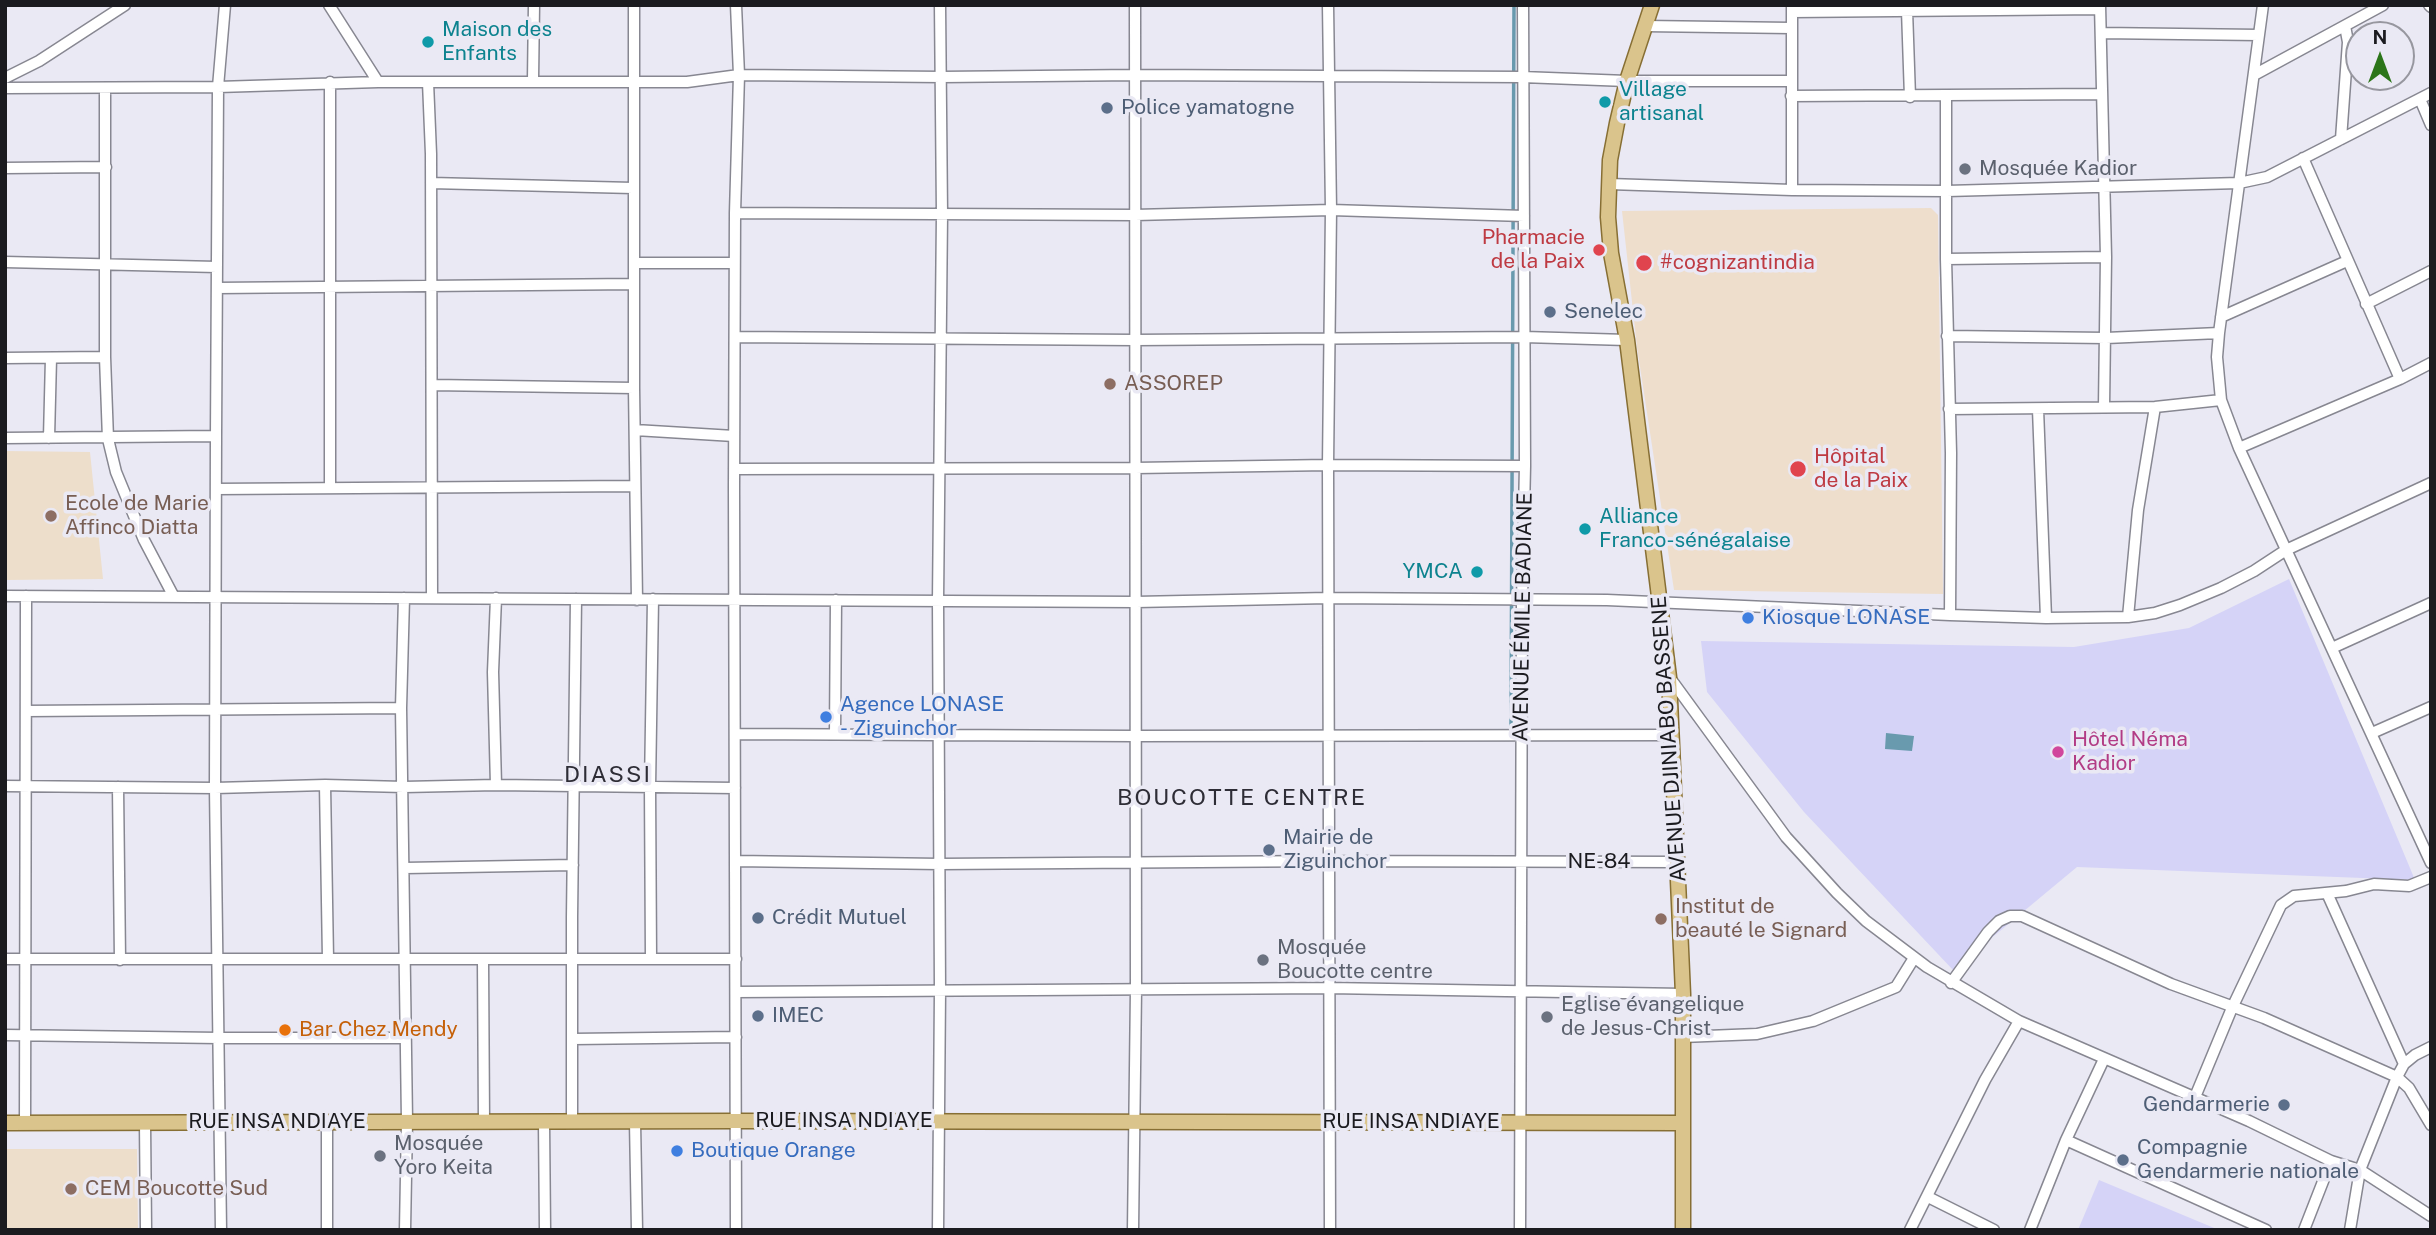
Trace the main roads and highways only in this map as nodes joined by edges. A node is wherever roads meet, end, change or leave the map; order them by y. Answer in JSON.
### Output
{"nodes":[{"id":1,"x":1652,"y":5,"type":"edge"},
{"id":2,"x":5,"y":1122,"type":"edge"},
{"id":3,"x":1682,"y":1123,"type":"junction"},
{"id":4,"x":1683,"y":1230,"type":"edge"}],
"edges":[{"from":1,"to":3,"type":"main road","name":"AVENUE DJINIABO BASSENE"},
{"from":2,"to":3,"type":"main road","name":"RUE INSA NDIAYE"},
{"from":3,"to":4,"type":"main road","name":"AVENUE DJINIABO BASSENE"}]}
